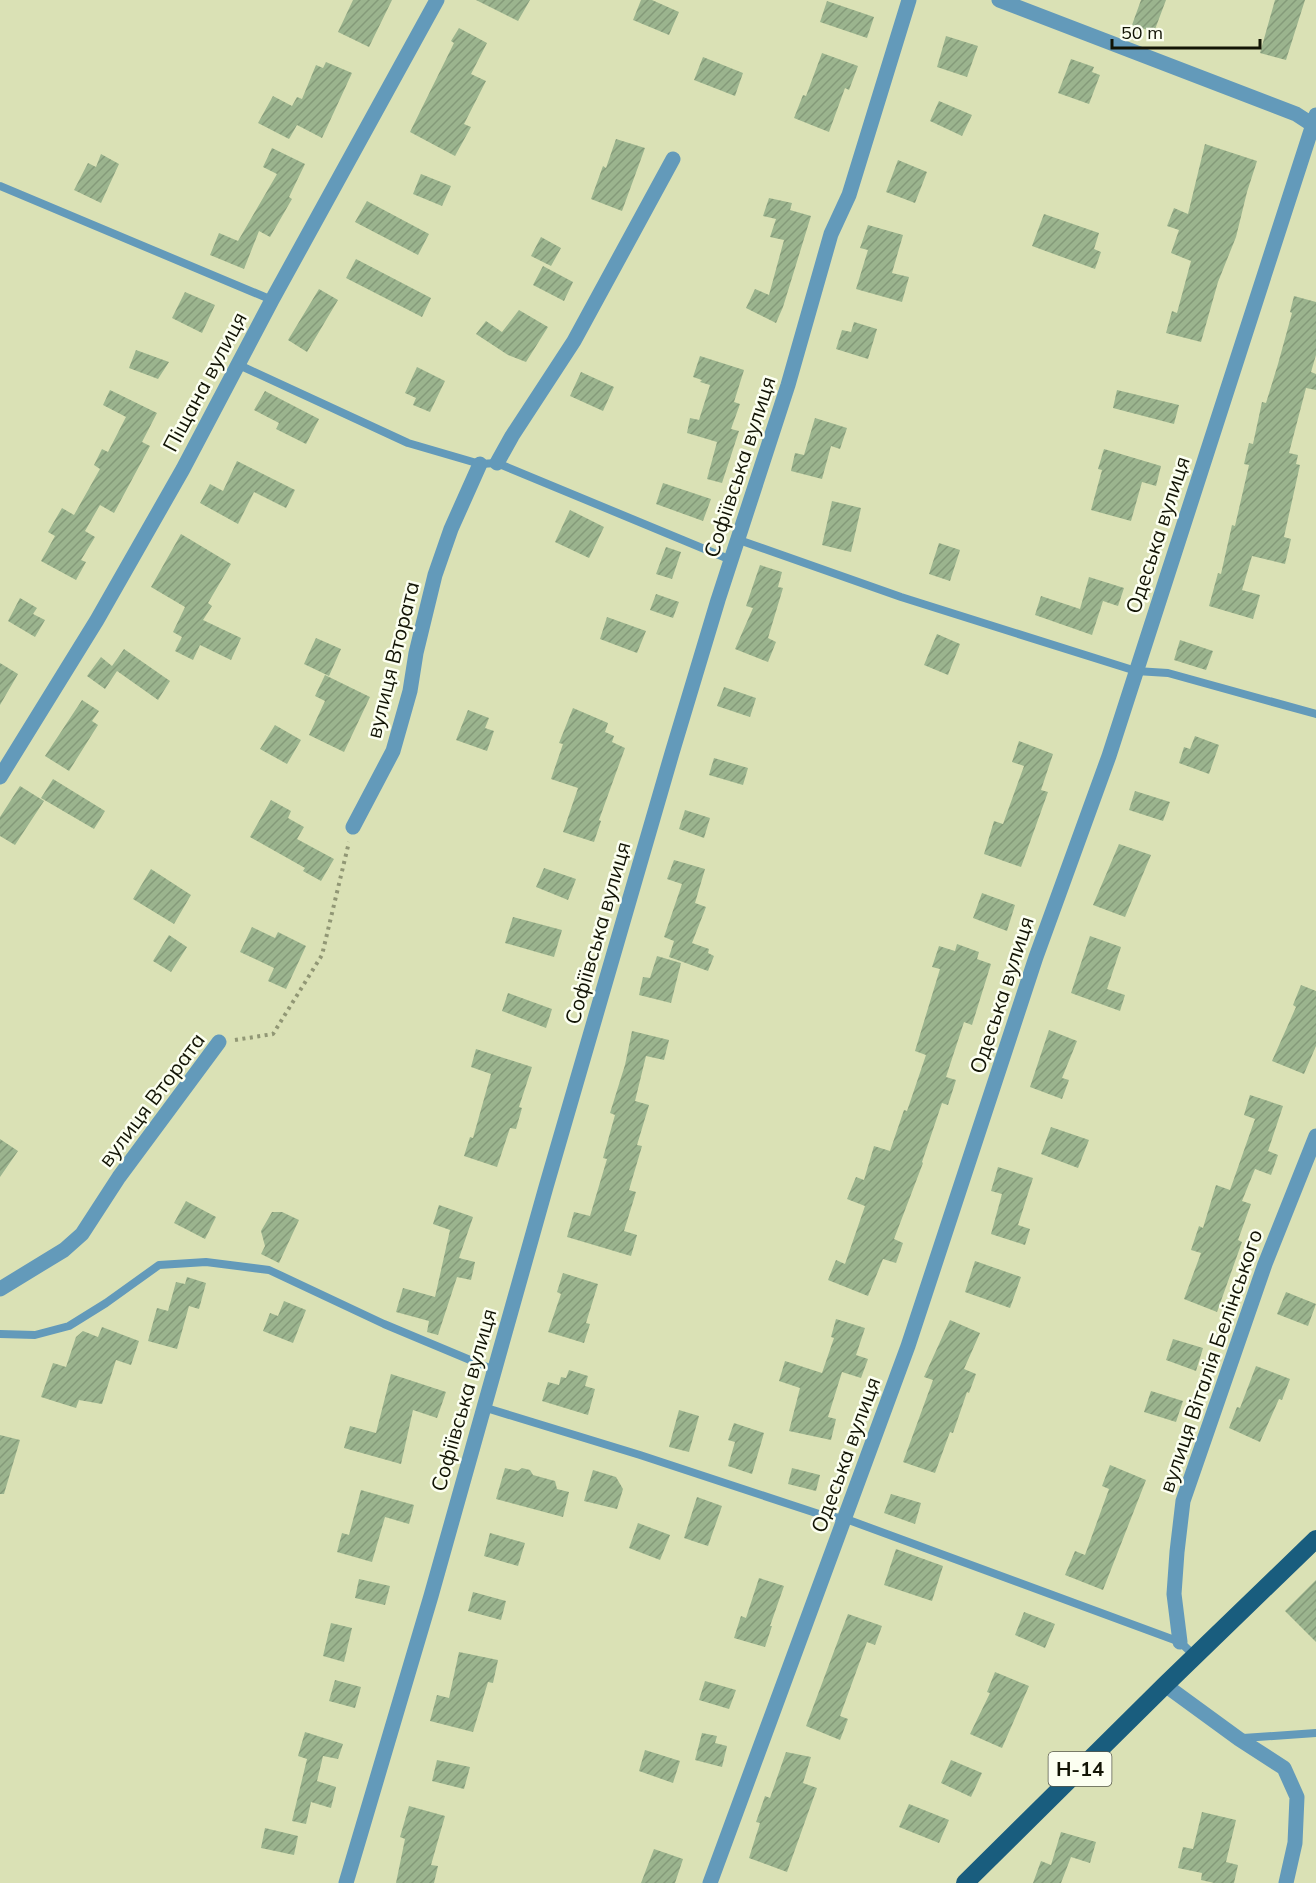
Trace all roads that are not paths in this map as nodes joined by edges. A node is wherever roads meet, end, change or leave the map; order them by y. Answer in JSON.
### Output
{"nodes":[{"id":1,"x":437,"y":0,"type":"edge"},
{"id":2,"x":909,"y":0,"type":"edge"},
{"id":3,"x":999,"y":0,"type":"edge"},
{"id":4,"x":1315,"y":123,"type":"edge"},
{"id":5,"x":673,"y":159,"type":"dead end"},
{"id":6,"x":0,"y":186,"type":"edge"},
{"id":7,"x":272,"y":300,"type":"junction"},
{"id":8,"x":239,"y":365,"type":"junction"},
{"id":9,"x":497,"y":463,"type":"junction"},
{"id":10,"x":480,"y":464,"type":"junction"},
{"id":11,"x":739,"y":540,"type":"junction"},
{"id":12,"x":732,"y":561,"type":"junction"},
{"id":13,"x":1136,"y":671,"type":"junction"},
{"id":14,"x":1316,"y":714,"type":"edge"},
{"id":15,"x":0,"y":777,"type":"edge"},
{"id":16,"x":353,"y":827,"type":"road end"},
{"id":17,"x":219,"y":1042,"type":"road end"},
{"id":18,"x":1316,"y":1136,"type":"edge"},
{"id":19,"x":0,"y":1289,"type":"edge"},
{"id":20,"x":0,"y":1334,"type":"edge"},
{"id":21,"x":494,"y":1370,"type":"junction"},
{"id":22,"x":483,"y":1407,"type":"junction"},
{"id":23,"x":846,"y":1519,"type":"junction"},
{"id":24,"x":1316,"y":1539,"type":"edge"},
{"id":25,"x":1180,"y":1642,"type":"junction"},
{"id":26,"x":1195,"y":1656,"type":"junction"},
{"id":27,"x":1165,"y":1685,"type":"junction"},
{"id":28,"x":1316,"y":1733,"type":"edge"},
{"id":29,"x":1239,"y":1738,"type":"junction"},
{"id":30,"x":346,"y":1883,"type":"edge"},
{"id":31,"x":710,"y":1883,"type":"edge"},
{"id":32,"x":965,"y":1883,"type":"edge"},
{"id":33,"x":1286,"y":1883,"type":"edge"}],
"edges":[{"from":1,"to":7,"type":"street","name":"Піщана вулиця"},
{"from":2,"to":11,"type":"street","name":"Софіївська вулиця"},
{"from":3,"to":4,"type":"street"},
{"from":4,"to":13,"type":"street","name":"Одеська вулиця"},
{"from":5,"to":9,"type":"street"},
{"from":6,"to":7,"type":"lane"},
{"from":7,"to":8,"type":"street","name":"Піщана вулиця"},
{"from":8,"to":10,"type":"lane"},
{"from":8,"to":15,"type":"street","name":"Піщана вулиця"},
{"from":9,"to":10,"type":"lane"},
{"from":9,"to":12,"type":"lane"},
{"from":10,"to":16,"type":"street","name":"вулиця Втората"},
{"from":11,"to":12,"type":"street","name":"Софіївська вулиця"},
{"from":11,"to":13,"type":"lane"},
{"from":12,"to":21,"type":"street","name":"Софіївська вулиця"},
{"from":13,"to":14,"type":"lane"},
{"from":13,"to":23,"type":"street","name":"Одеська вулиця"},
{"from":17,"to":19,"type":"street","name":"вулиця Втората"},
{"from":18,"to":25,"type":"street","name":"вулиця Віталія Белінського"},
{"from":20,"to":21,"type":"lane"},
{"from":21,"to":22,"type":"street","name":"Софіївська вулиця"},
{"from":22,"to":23,"type":"lane"},
{"from":22,"to":30,"type":"street","name":"Софіївська вулиця"},
{"from":23,"to":25,"type":"lane"},
{"from":23,"to":31,"type":"street","name":"Одеська вулиця"},
{"from":24,"to":26,"type":"main road","number":"Н-14"},
{"from":25,"to":26,"type":"lane"},
{"from":26,"to":27,"type":"main road","number":"Н-14"},
{"from":27,"to":29,"type":"street"},
{"from":27,"to":32,"type":"main road","number":"Н-14"},
{"from":28,"to":29,"type":"lane"},
{"from":29,"to":33,"type":"street"}]}
